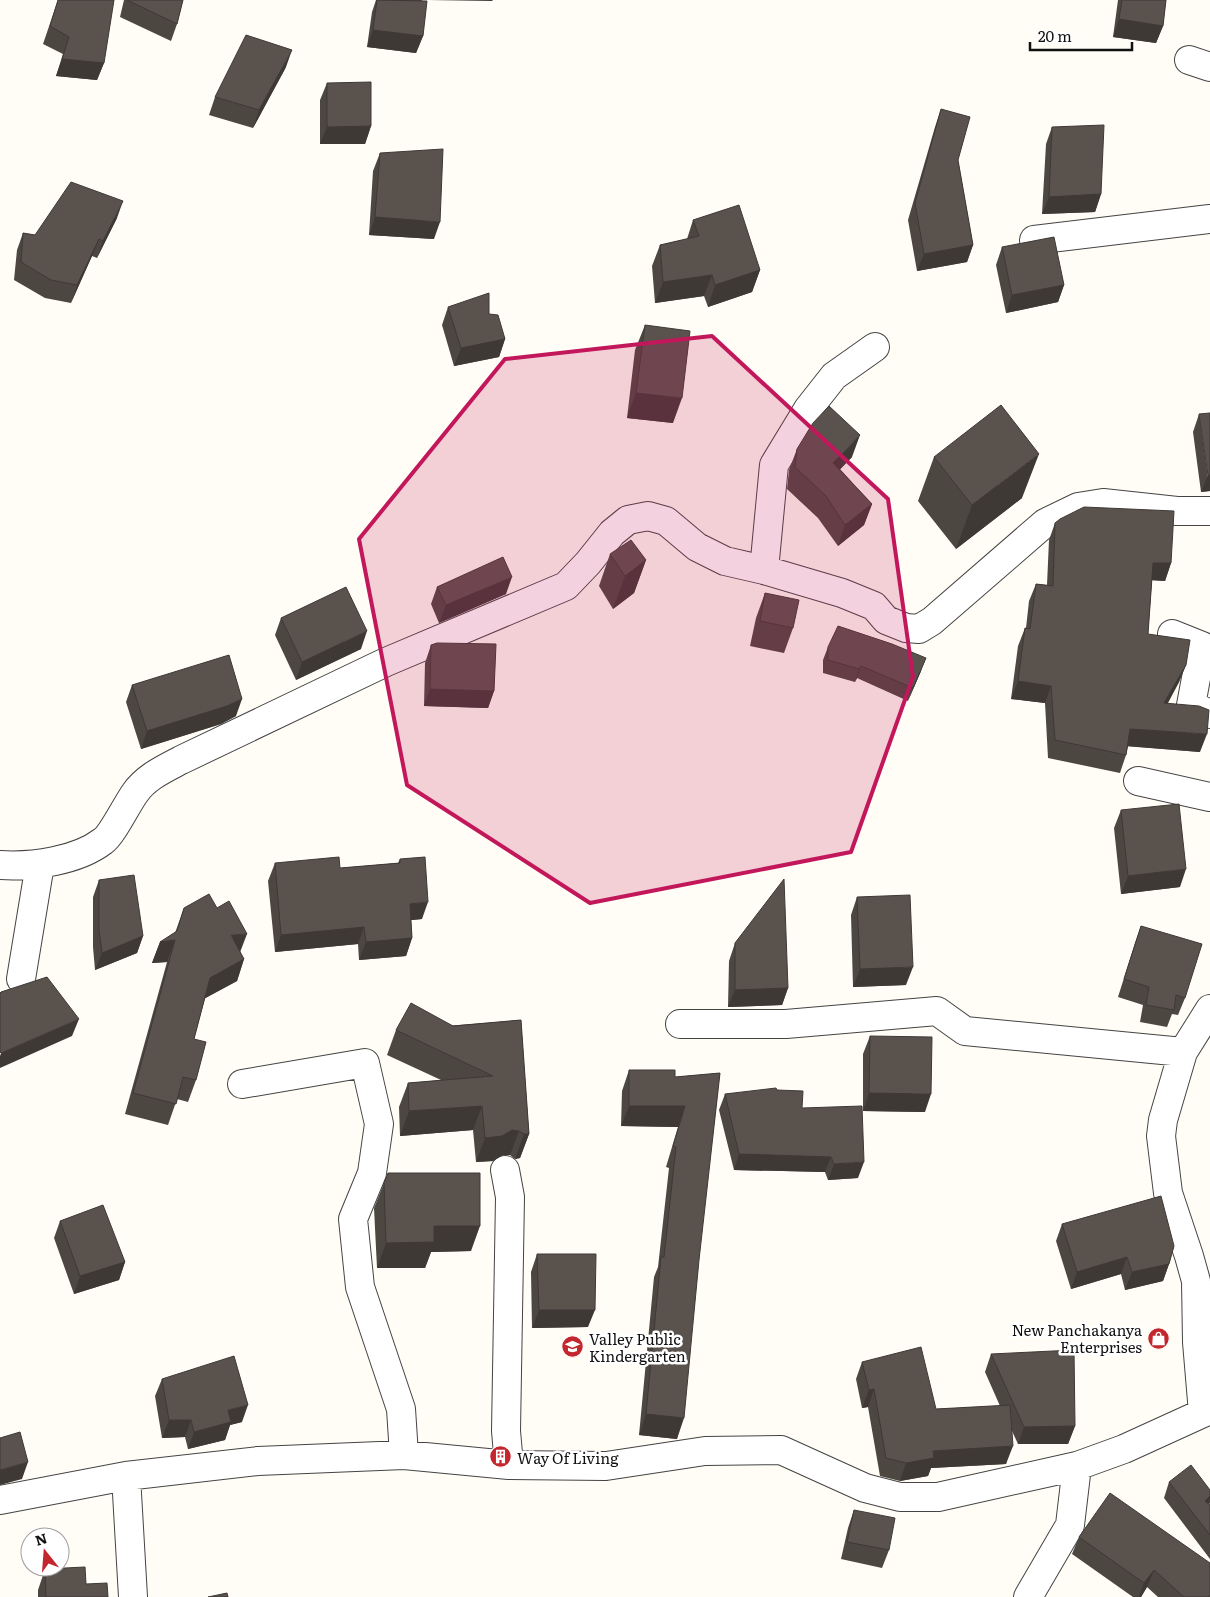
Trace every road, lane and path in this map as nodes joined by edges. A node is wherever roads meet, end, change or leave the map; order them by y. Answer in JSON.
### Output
{"nodes":[{"id":1,"x":1210,"y":219,"type":"edge"},
{"id":2,"x":1034,"y":240,"type":"edge"},
{"id":3,"x":876,"y":347,"type":"dead end"},
{"id":4,"x":1210,"y":511,"type":"edge"},
{"id":5,"x":764,"y":570,"type":"junction"},
{"id":6,"x":1172,"y":634,"type":"dead end"},
{"id":7,"x":1210,"y":714,"type":"edge"},
{"id":8,"x":1138,"y":781,"type":"dead end"},
{"id":9,"x":1210,"y":797,"type":"edge"},
{"id":10,"x":40,"y":864,"type":"junction"},
{"id":11,"x":0,"y":865,"type":"edge"},
{"id":12,"x":21,"y":979,"type":"dead end"},
{"id":13,"x":1210,"y":1009,"type":"edge"},
{"id":14,"x":680,"y":1024,"type":"dead end"},
{"id":15,"x":1183,"y":1052,"type":"junction"},
{"id":16,"x":242,"y":1084,"type":"dead end"},
{"id":17,"x":505,"y":1170,"type":"dead end"},
{"id":18,"x":1206,"y":1414,"type":"edge"},
{"id":19,"x":404,"y":1455,"type":"junction"},
{"id":20,"x":509,"y":1465,"type":"junction"},
{"id":21,"x":1077,"y":1466,"type":"junction"},
{"id":22,"x":126,"y":1476,"type":"junction"},
{"id":23,"x":0,"y":1500,"type":"edge"},
{"id":24,"x":133,"y":1597,"type":"edge"},
{"id":25,"x":1028,"y":1597,"type":"edge"}],
"edges":[{"from":1,"to":2,"type":"street"},
{"from":3,"to":5,"type":"street"},
{"from":4,"to":5,"type":"street"},
{"from":5,"to":10,"type":"street"},
{"from":6,"to":7,"type":"street"},
{"from":8,"to":9,"type":"street"},
{"from":10,"to":11,"type":"street"},
{"from":10,"to":12,"type":"street"},
{"from":13,"to":15,"type":"street"},
{"from":14,"to":15,"type":"street"},
{"from":15,"to":18,"type":"street"},
{"from":16,"to":19,"type":"street"},
{"from":17,"to":20,"type":"street"},
{"from":18,"to":21,"type":"street"},
{"from":19,"to":20,"type":"street"},
{"from":19,"to":22,"type":"street"},
{"from":20,"to":21,"type":"street"},
{"from":21,"to":25,"type":"street"},
{"from":22,"to":23,"type":"street"},
{"from":22,"to":24,"type":"street"}]}
